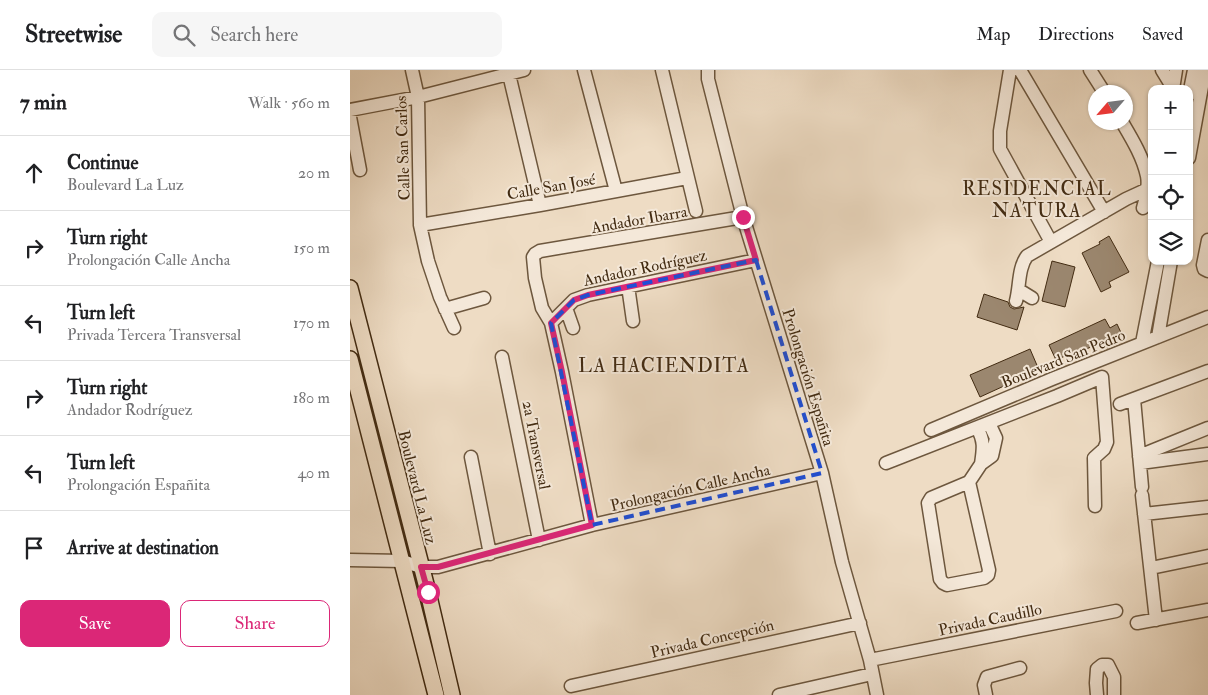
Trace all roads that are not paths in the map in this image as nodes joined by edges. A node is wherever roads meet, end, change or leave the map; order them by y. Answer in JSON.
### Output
{"nodes":[{"id":1,"x":412,"y":70,"type":"edge"},
{"id":2,"x":524,"y":70,"type":"edge"},
{"id":3,"x":584,"y":70,"type":"edge"},
{"id":4,"x":662,"y":70,"type":"edge"},
{"id":5,"x":708,"y":70,"type":"edge"},
{"id":6,"x":1010,"y":70,"type":"edge"},
{"id":7,"x":1020,"y":70,"type":"edge"},
{"id":8,"x":1090,"y":70,"type":"edge"},
{"id":9,"x":1162,"y":70,"type":"edge"},
{"id":10,"x":1176,"y":70,"type":"edge"},
{"id":11,"x":1194,"y":70,"type":"edge"},
{"id":12,"x":1205,"y":70,"type":"edge"},
{"id":13,"x":508,"y":72,"type":"edge"},
{"id":14,"x":1100,"y":85,"type":"edge"},
{"id":15,"x":1171,"y":85,"type":"edge"},
{"id":16,"x":1174,"y":85,"type":"edge"},
{"id":17,"x":1191,"y":85,"type":"edge"},
{"id":18,"x":418,"y":97,"type":"junction"},
{"id":19,"x":350,"y":110,"type":"edge"},
{"id":20,"x":350,"y":116,"type":"edge"},
{"id":21,"x":1126,"y":130,"type":"edge"},
{"id":22,"x":1193,"y":136,"type":"edge"},
{"id":23,"x":360,"y":170,"type":"dead end"},
{"id":24,"x":1148,"y":176,"type":"edge"},
{"id":25,"x":687,"y":178,"type":"junction"},
{"id":26,"x":1148,"y":182,"type":"edge"},
{"id":27,"x":616,"y":192,"type":"junction"},
{"id":28,"x":1118,"y":204,"type":"junction"},
{"id":29,"x":540,"y":206,"type":"junction"},
{"id":30,"x":1148,"y":207,"type":"edge"},
{"id":31,"x":696,"y":211,"type":"dead end"},
{"id":32,"x":1104,"y":212,"type":"junction"},
{"id":33,"x":743,"y":217,"type":"junction"},
{"id":34,"x":420,"y":225,"type":"junction"},
{"id":35,"x":1208,"y":240,"type":"edge"},
{"id":36,"x":1050,"y":242,"type":"junction"},
{"id":37,"x":756,"y":260,"type":"junction"},
{"id":38,"x":1157,"y":265,"type":"edge"},
{"id":39,"x":1170,"y":265,"type":"edge"},
{"id":40,"x":1208,"y":271,"type":"edge"},
{"id":41,"x":628,"y":286,"type":"junction"},
{"id":42,"x":350,"y":288,"type":"edge"},
{"id":43,"x":484,"y":298,"type":"dead end"},
{"id":44,"x":1032,"y":298,"type":"dead end"},
{"id":45,"x":566,"y":308,"type":"junction"},
{"id":46,"x":445,"y":309,"type":"junction"},
{"id":47,"x":1208,"y":317,"type":"edge"},
{"id":48,"x":549,"y":321,"type":"junction"},
{"id":49,"x":633,"y":321,"type":"dead end"},
{"id":50,"x":454,"y":328,"type":"dead end"},
{"id":51,"x":573,"y":328,"type":"dead end"},
{"id":52,"x":1158,"y":337,"type":"junction"},
{"id":53,"x":1142,"y":343,"type":"junction"},
{"id":54,"x":502,"y":357,"type":"dead end"},
{"id":55,"x":350,"y":359,"type":"edge"},
{"id":56,"x":1208,"y":370,"type":"edge"},
{"id":57,"x":354,"y":389,"type":"edge"},
{"id":58,"x":1134,"y":399,"type":"junction"},
{"id":59,"x":999,"y":401,"type":"junction"},
{"id":60,"x":1120,"y":404,"type":"dead end"},
{"id":61,"x":356,"y":407,"type":"edge"},
{"id":62,"x":1004,"y":417,"type":"junction"},
{"id":63,"x":989,"y":423,"type":"junction"},
{"id":64,"x":977,"y":428,"type":"junction"},
{"id":65,"x":1208,"y":428,"type":"edge"},
{"id":66,"x":931,"y":430,"type":"dead end"},
{"id":67,"x":1208,"y":454,"type":"edge"},
{"id":68,"x":471,"y":457,"type":"dead end"},
{"id":69,"x":1139,"y":460,"type":"junction"},
{"id":70,"x":886,"y":463,"type":"dead end"},
{"id":71,"x":981,"y":464,"type":"junction"},
{"id":72,"x":822,"y":474,"type":"junction"},
{"id":73,"x":969,"y":482,"type":"junction"},
{"id":74,"x":1095,"y":506,"type":"dead end"},
{"id":75,"x":1208,"y":507,"type":"edge"},
{"id":76,"x":1144,"y":514,"type":"junction"},
{"id":77,"x":592,"y":525,"type":"junction"},
{"id":78,"x":539,"y":540,"type":"junction"},
{"id":79,"x":490,"y":554,"type":"junction"},
{"id":80,"x":1208,"y":556,"type":"edge"},
{"id":81,"x":350,"y":560,"type":"edge"},
{"id":82,"x":402,"y":561,"type":"junction"},
{"id":83,"x":421,"y":567,"type":"junction"},
{"id":84,"x":1150,"y":568,"type":"junction"},
{"id":85,"x":1208,"y":610,"type":"edge"},
{"id":86,"x":1116,"y":611,"type":"dead end"},
{"id":87,"x":1156,"y":620,"type":"junction"},
{"id":88,"x":860,"y":623,"type":"junction"},
{"id":89,"x":1137,"y":624,"type":"dead end"},
{"id":90,"x":870,"y":660,"type":"junction"},
{"id":91,"x":1020,"y":668,"type":"dead end"},
{"id":92,"x":872,"y":674,"type":"junction"},
{"id":93,"x":571,"y":686,"type":"dead end"},
{"id":94,"x":985,"y":690,"type":"edge"},
{"id":95,"x":436,"y":695,"type":"edge"},
{"id":96,"x":452,"y":695,"type":"edge"},
{"id":97,"x":779,"y":695,"type":"edge"},
{"id":98,"x":877,"y":695,"type":"edge"},
{"id":99,"x":1097,"y":695,"type":"edge"},
{"id":100,"x":1114,"y":695,"type":"edge"}],
"edges":[{"from":1,"to":18,"type":"street","name":"Calle San Carlos"},
{"from":2,"to":13,"type":"street"},
{"from":3,"to":27,"type":"street"},
{"from":4,"to":25,"type":"street"},
{"from":5,"to":33,"type":"street","name":"Prolongación Españita"},
{"from":6,"to":36,"type":"street"},
{"from":7,"to":32,"type":"street"},
{"from":8,"to":14,"type":"street"},
{"from":9,"to":15,"type":"street"},
{"from":10,"to":16,"type":"street"},
{"from":11,"to":17,"type":"street"},
{"from":12,"to":22,"type":"street"},
{"from":13,"to":18,"type":"street"},
{"from":13,"to":29,"type":"street"},
{"from":18,"to":19,"type":"street"},
{"from":18,"to":34,"type":"street","name":"Calle San Carlos"},
{"from":20,"to":23,"type":"street"},
{"from":21,"to":24,"type":"street"},
{"from":25,"to":27,"type":"street","name":"Calle San José"},
{"from":25,"to":31,"type":"street"},
{"from":26,"to":28,"type":"street"},
{"from":27,"to":29,"type":"street","name":"Calle San José"},
{"from":28,"to":30,"type":"street"},
{"from":28,"to":32,"type":"street"},
{"from":29,"to":34,"type":"street","name":"Calle San José"},
{"from":32,"to":36,"type":"street"},
{"from":33,"to":37,"type":"street","name":"Prolongación Españita"},
{"from":33,"to":48,"type":"street","name":"Andador Ibarra"},
{"from":34,"to":46,"type":"street","name":"Calle San Carlos"},
{"from":35,"to":40,"type":"street"},
{"from":36,"to":44,"type":"street"},
{"from":37,"to":41,"type":"street","name":"Andador Rodríguez"},
{"from":37,"to":72,"type":"street","name":"Prolongación Españita"},
{"from":38,"to":53,"type":"street"},
{"from":39,"to":52,"type":"street"},
{"from":41,"to":45,"type":"street","name":"Andador Rodríguez"},
{"from":41,"to":49,"type":"street"},
{"from":42,"to":83,"type":"main road","name":"Boulevard La Luz"},
{"from":43,"to":46,"type":"street"},
{"from":45,"to":48,"type":"street","name":"Andador Rodríguez"},
{"from":45,"to":51,"type":"street"},
{"from":46,"to":50,"type":"street","name":"Calle San Carlos"},
{"from":47,"to":52,"type":"street","name":"Boulevard San Pedro"},
{"from":48,"to":77,"type":"street"},
{"from":52,"to":53,"type":"street","name":"Boulevard San Pedro"},
{"from":53,"to":59,"type":"street","name":"Boulevard San Pedro"},
{"from":54,"to":78,"type":"street","name":"2a Transversal"},
{"from":55,"to":57,"type":"main road","name":"Boulevard La Luz"},
{"from":56,"to":58,"type":"street"},
{"from":57,"to":61,"type":"main road","name":"Boulevard La Luz"},
{"from":58,"to":60,"type":"street"},
{"from":58,"to":69,"type":"street"},
{"from":59,"to":62,"type":"street"},
{"from":59,"to":66,"type":"street","name":"Boulevard San Pedro"},
{"from":61,"to":82,"type":"main road","name":"Boulevard La Luz"},
{"from":62,"to":63,"type":"street","name":"Boulevard San Pedro"},
{"from":62,"to":74,"type":"street","name":"Boulevard San Pedro"},
{"from":63,"to":64,"type":"street","name":"Boulevard San Pedro"},
{"from":63,"to":71,"type":"street"},
{"from":64,"to":70,"type":"street","name":"Boulevard San Pedro"},
{"from":64,"to":71,"type":"street"},
{"from":65,"to":69,"type":"street"},
{"from":67,"to":69,"type":"street"},
{"from":68,"to":79,"type":"street"},
{"from":69,"to":76,"type":"street"},
{"from":71,"to":73,"type":"street"},
{"from":72,"to":77,"type":"street","name":"Prolongación Calle Ancha"},
{"from":72,"to":88,"type":"street","name":"Prolongación Españita"},
{"from":73,"to":73,"type":"street"},
{"from":75,"to":76,"type":"street"},
{"from":76,"to":84,"type":"street"},
{"from":77,"to":78,"type":"street","name":"Prolongación Calle Ancha"},
{"from":78,"to":79,"type":"street","name":"Prolongación Calle Ancha"},
{"from":79,"to":83,"type":"street","name":"Prolongación Calle Ancha"},
{"from":80,"to":84,"type":"street"},
{"from":81,"to":82,"type":"street"},
{"from":82,"to":83,"type":"street"},
{"from":82,"to":95,"type":"main road","name":"Boulevard La Luz"},
{"from":83,"to":96,"type":"main road","name":"Boulevard La Luz"},
{"from":84,"to":87,"type":"street"},
{"from":85,"to":87,"type":"street"},
{"from":86,"to":90,"type":"street","name":"Privada Caudillo"},
{"from":87,"to":89,"type":"street"},
{"from":88,"to":90,"type":"street","name":"Prolongación Españita"},
{"from":88,"to":93,"type":"street","name":"Privada Concepción"},
{"from":90,"to":92,"type":"street","name":"Prolongación Españita"},
{"from":91,"to":94,"type":"street"},
{"from":92,"to":97,"type":"street"},
{"from":92,"to":98,"type":"street","name":"Prolongación Españita"},
{"from":99,"to":100,"type":"street"}]}
